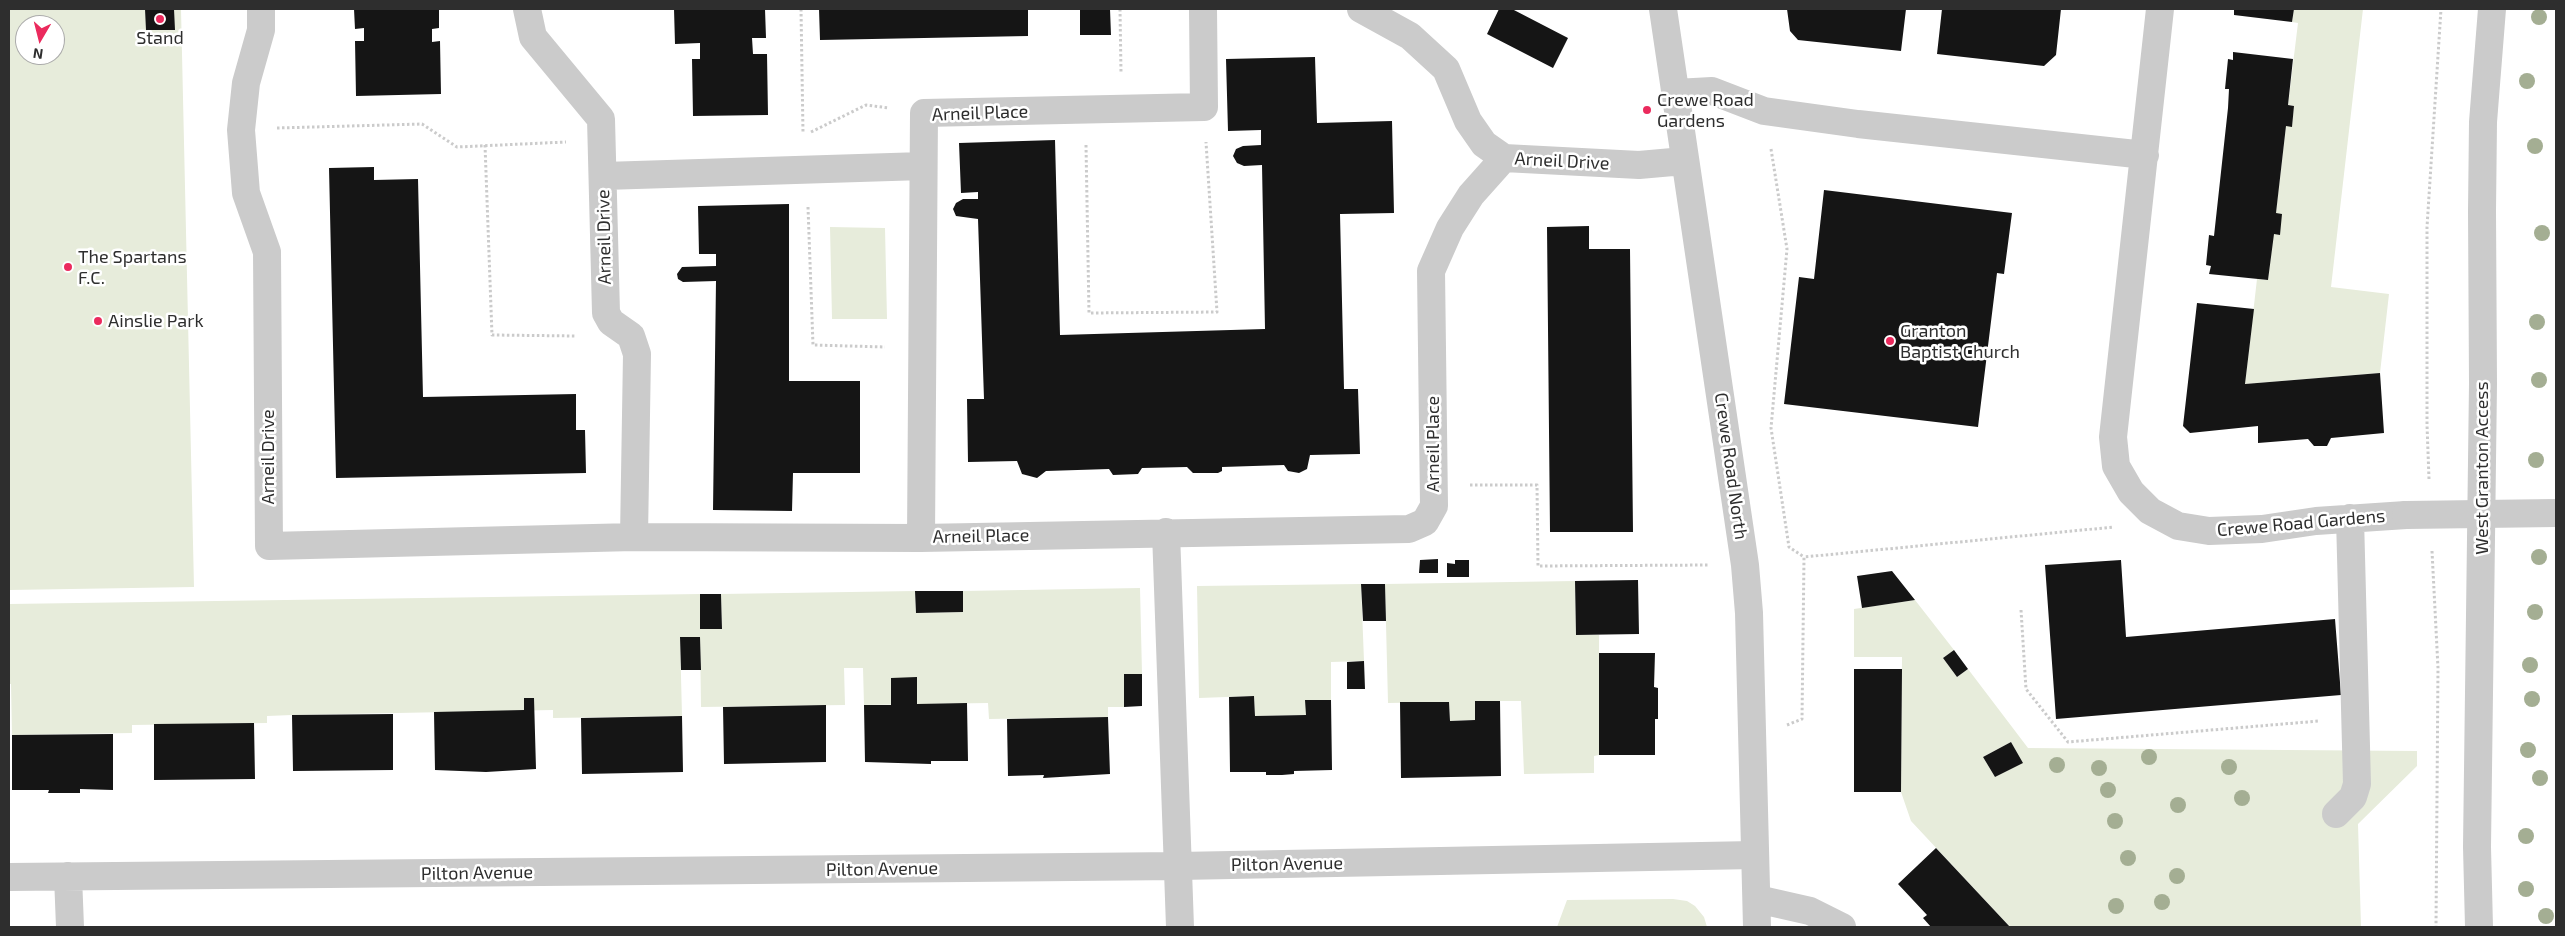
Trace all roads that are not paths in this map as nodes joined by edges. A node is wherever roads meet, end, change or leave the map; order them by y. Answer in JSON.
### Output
{"nodes":[{"id":1,"x":261,"y":9,"type":"edge"},
{"id":2,"x":527,"y":9,"type":"edge"},
{"id":3,"x":1203,"y":9,"type":"edge"},
{"id":4,"x":1361,"y":9,"type":"edge"},
{"id":5,"x":1663,"y":9,"type":"edge"},
{"id":6,"x":2160,"y":9,"type":"edge"},
{"id":7,"x":2492,"y":9,"type":"edge"},
{"id":8,"x":1676,"y":93,"type":"junction"},
{"id":9,"x":2144,"y":155,"type":"junction"},
{"id":10,"x":1504,"y":158,"type":"junction"},
{"id":11,"x":1684,"y":161,"type":"junction"},
{"id":12,"x":923,"y":166,"type":"junction"},
{"id":13,"x":604,"y":176,"type":"junction"},
{"id":14,"x":2556,"y":513,"type":"edge"},
{"id":15,"x":2350,"y":518,"type":"junction"},
{"id":16,"x":1166,"y":532,"type":"junction"},
{"id":17,"x":634,"y":537,"type":"junction"},
{"id":18,"x":921,"y":538,"type":"junction"},
{"id":19,"x":2336,"y":814,"type":"dead end"},
{"id":20,"x":1754,"y":855,"type":"junction"},
{"id":21,"x":1179,"y":866,"type":"junction"},
{"id":22,"x":68,"y":876,"type":"junction"},
{"id":23,"x":9,"y":877,"type":"edge"},
{"id":24,"x":1757,"y":899,"type":"junction"},
{"id":25,"x":70,"y":927,"type":"edge"},
{"id":26,"x":1180,"y":927,"type":"edge"},
{"id":27,"x":1758,"y":927,"type":"edge"},
{"id":28,"x":1842,"y":927,"type":"edge"},
{"id":29,"x":2479,"y":927,"type":"edge"}],
"edges":[{"from":1,"to":17,"type":"street","name":"Arneil Drive"},
{"from":2,"to":13,"type":"street","name":"Arneil Drive"},
{"from":3,"to":12,"type":"street","name":"Arneil Place"},
{"from":4,"to":10,"type":"street","name":"Arneil Drive"},
{"from":5,"to":8,"type":"street","name":"Crewe Road North"},
{"from":6,"to":9,"type":"street","name":"Crewe Road Gardens"},
{"from":7,"to":29,"type":"street","name":"West Granton Access"},
{"from":8,"to":9,"type":"street"},
{"from":8,"to":11,"type":"street","name":"Crewe Road North"},
{"from":9,"to":15,"type":"street","name":"Crewe Road Gardens"},
{"from":10,"to":11,"type":"street","name":"Arneil Drive"},
{"from":10,"to":16,"type":"street","name":"Arneil Place"},
{"from":11,"to":20,"type":"street","name":"Crewe Road North"},
{"from":12,"to":13,"type":"street"},
{"from":12,"to":18,"type":"street","name":"Arneil Place"},
{"from":13,"to":17,"type":"street","name":"Arneil Drive"},
{"from":14,"to":15,"type":"street","name":"Crewe Road Gardens","bridge":true},
{"from":15,"to":19,"type":"street"},
{"from":16,"to":18,"type":"street","name":"Arneil Place"},
{"from":16,"to":21,"type":"street"},
{"from":17,"to":18,"type":"street","name":"Arneil Drive"},
{"from":20,"to":21,"type":"street","name":"Pilton Avenue"},
{"from":20,"to":24,"type":"street","name":"Crewe Road North"},
{"from":21,"to":22,"type":"street","name":"Pilton Avenue"},
{"from":21,"to":26,"type":"street"},
{"from":22,"to":23,"type":"street","name":"Pilton Avenue"},
{"from":22,"to":25,"type":"street"},
{"from":24,"to":27,"type":"street","name":"Crewe Road North"},
{"from":24,"to":28,"type":"street"}]}
